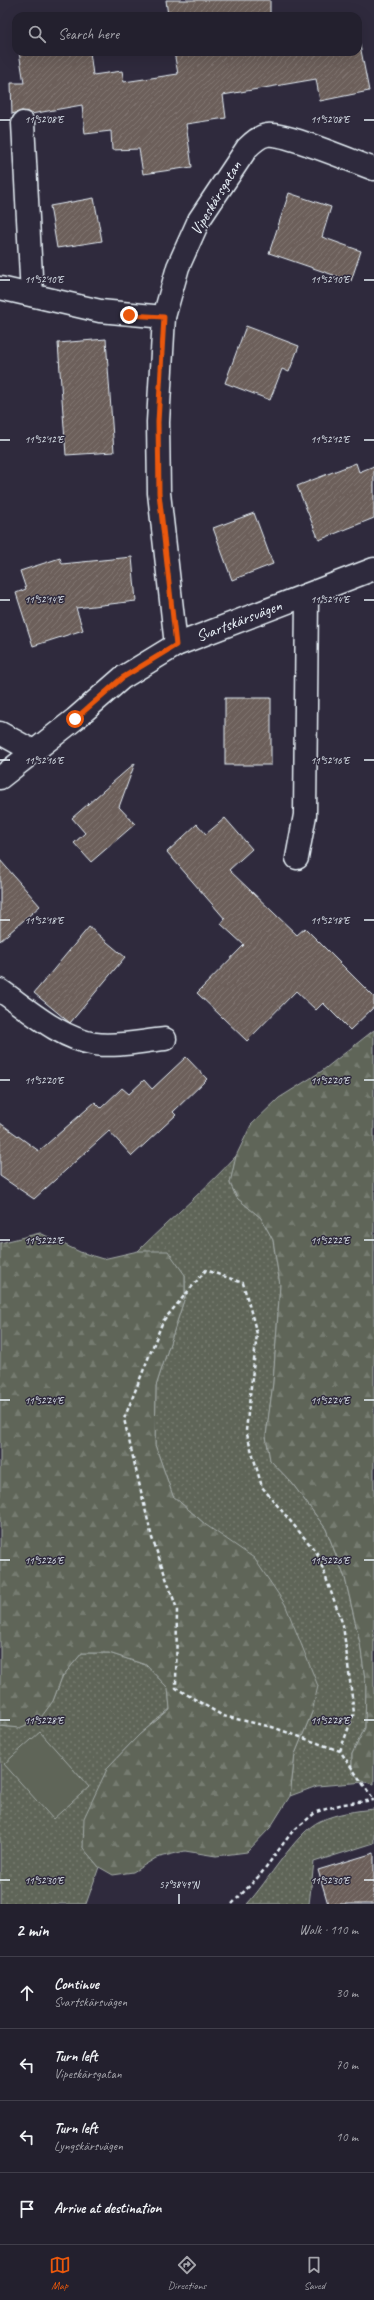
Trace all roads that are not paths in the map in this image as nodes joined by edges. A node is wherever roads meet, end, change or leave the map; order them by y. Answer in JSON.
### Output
{"nodes":[{"id":1,"x":22,"y":123,"type":"dead end"},
{"id":2,"x":374,"y":169,"type":"edge"},
{"id":3,"x":0,"y":288,"type":"edge"},
{"id":4,"x":32,"y":295,"type":"junction"},
{"id":5,"x":164,"y":317,"type":"junction"},
{"id":6,"x":374,"y":569,"type":"edge"},
{"id":7,"x":307,"y":595,"type":"junction"},
{"id":8,"x":176,"y":645,"type":"junction"},
{"id":9,"x":0,"y":733,"type":"edge"},
{"id":10,"x":33,"y":751,"type":"junction"},
{"id":11,"x":0,"y":778,"type":"edge"},
{"id":12,"x":296,"y":858,"type":"dead end"},
{"id":13,"x":0,"y":990,"type":"edge"},
{"id":14,"x":165,"y":1039,"type":"dead end"}],
"edges":[{"from":1,"to":4,"type":"street"},
{"from":2,"to":5,"type":"street","name":"Vipeskärsgatan"},
{"from":3,"to":4,"type":"street"},
{"from":4,"to":5,"type":"street"},
{"from":5,"to":8,"type":"street","name":"Vipeskärsgatan"},
{"from":6,"to":7,"type":"street","name":"Svartskärsvägen"},
{"from":7,"to":8,"type":"street","name":"Svartskärsvägen"},
{"from":7,"to":12,"type":"street","name":"Svartskärsvägen"},
{"from":8,"to":10,"type":"street","name":"Svartskärsvägen"},
{"from":9,"to":10,"type":"street"},
{"from":10,"to":11,"type":"street","name":"Svartskärsvägen"},
{"from":13,"to":14,"type":"street"}]}
